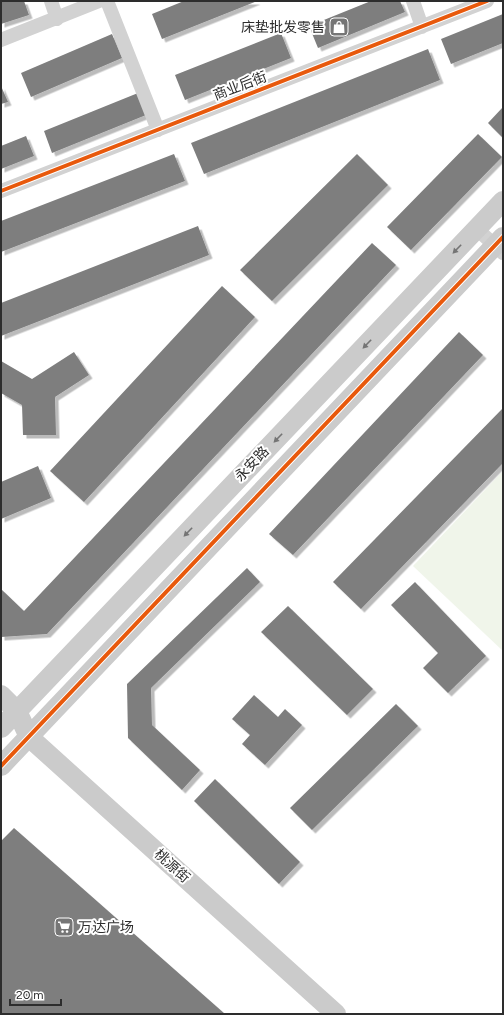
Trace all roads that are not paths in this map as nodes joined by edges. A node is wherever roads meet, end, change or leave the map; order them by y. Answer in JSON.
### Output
{"nodes":[{"id":1,"x":51,"y":1,"type":"edge"},
{"id":2,"x":99,"y":1,"type":"edge"},
{"id":3,"x":106,"y":1,"type":"edge"},
{"id":4,"x":413,"y":1,"type":"edge"},
{"id":5,"x":487,"y":1,"type":"edge"},
{"id":6,"x":57,"y":19,"type":"junction"},
{"id":7,"x":422,"y":26,"type":"junction"},
{"id":8,"x":1,"y":40,"type":"edge"},
{"id":9,"x":158,"y":130,"type":"junction"},
{"id":10,"x":1,"y":191,"type":"edge"},
{"id":11,"x":503,"y":201,"type":"edge"},
{"id":12,"x":476,"y":229,"type":"junction"},
{"id":13,"x":500,"y":246,"type":"edge"},
{"id":14,"x":1,"y":695,"type":"edge"},
{"id":15,"x":17,"y":711,"type":"junction"},
{"id":16,"x":1,"y":728,"type":"edge"},
{"id":17,"x":29,"y":737,"type":"junction"},
{"id":18,"x":1,"y":766,"type":"edge"},
{"id":19,"x":336,"y":1014,"type":"edge"}],
"edges":[{"from":1,"to":6,"type":"street"},
{"from":2,"to":6,"type":"street"},
{"from":3,"to":9,"type":"street"},
{"from":4,"to":7,"type":"street"},
{"from":5,"to":7,"type":"street","name":"商业后街"},
{"from":6,"to":8,"type":"street"},
{"from":7,"to":9,"type":"street","name":"商业后街"},
{"from":9,"to":10,"type":"street","name":"商业后街"},
{"from":11,"to":12,"type":"street","name":"永安路"},
{"from":12,"to":13,"type":"street"},
{"from":12,"to":15,"type":"street","name":"永安路","one_way":true},
{"from":13,"to":17,"type":"street"},
{"from":14,"to":15,"type":"street"},
{"from":15,"to":16,"type":"street","name":"永安路"},
{"from":15,"to":17,"type":"street","name":"桃源街"},
{"from":17,"to":18,"type":"street"},
{"from":17,"to":19,"type":"street","name":"桃源街"}]}
